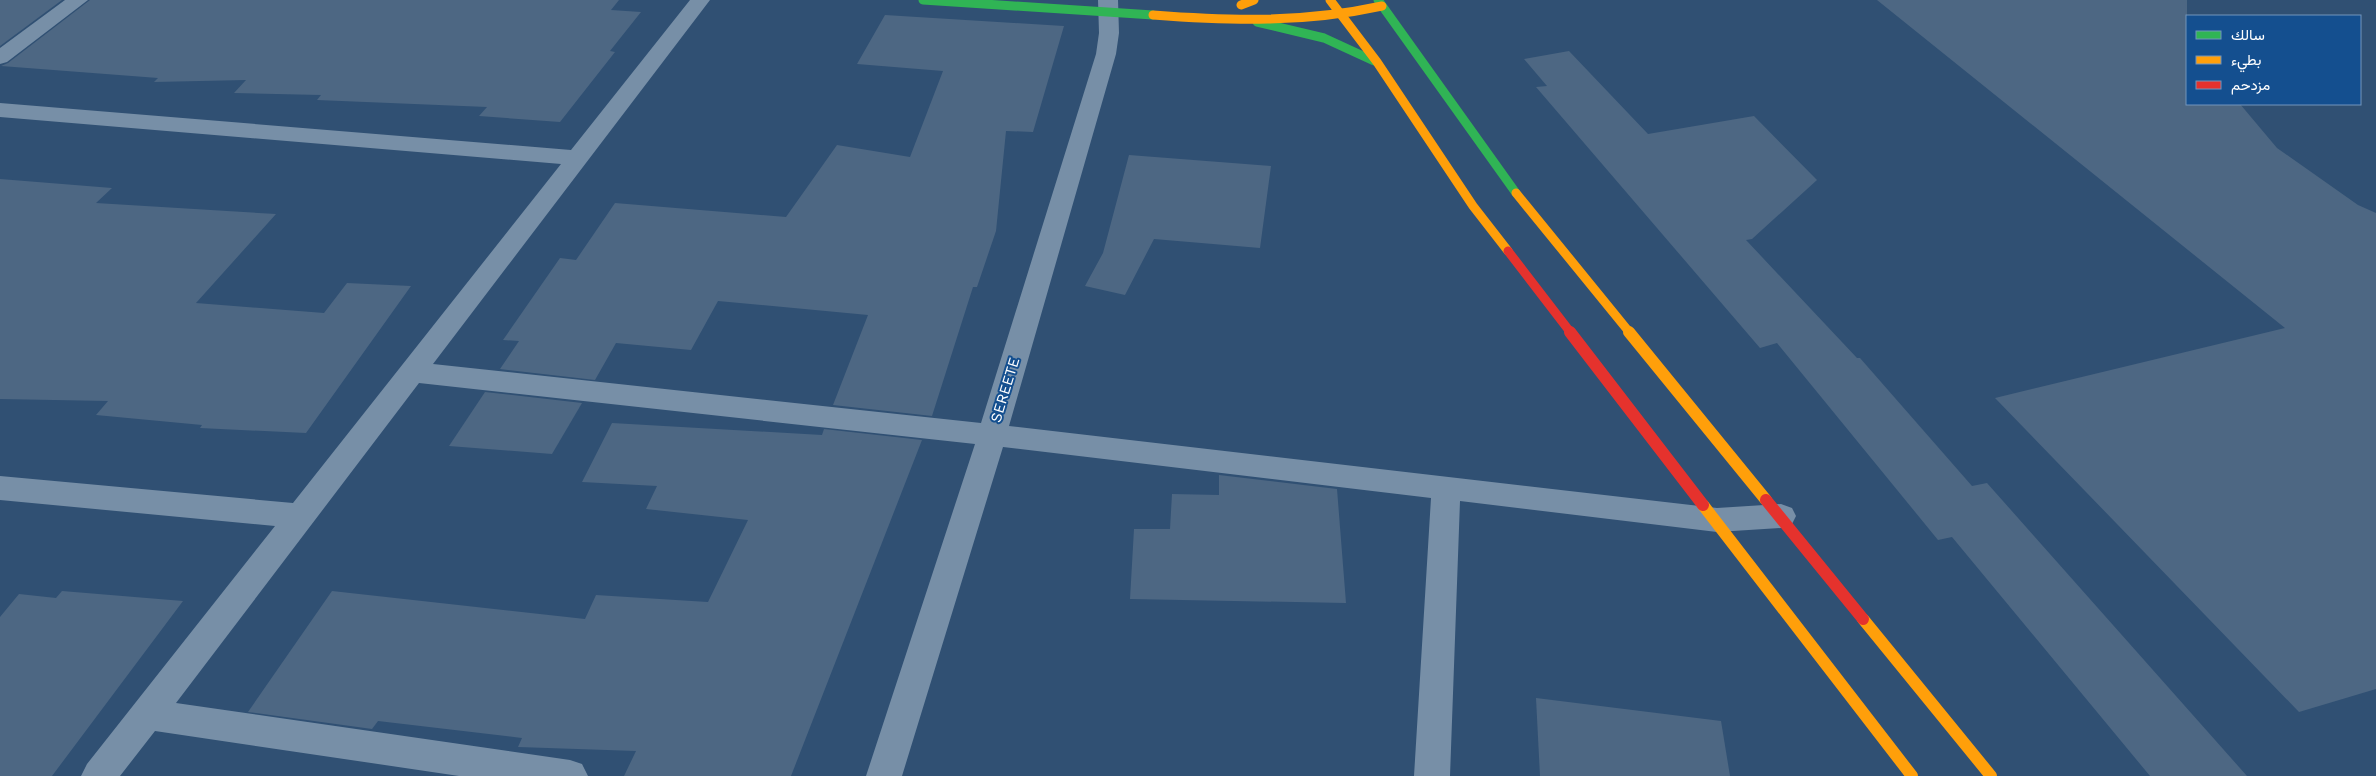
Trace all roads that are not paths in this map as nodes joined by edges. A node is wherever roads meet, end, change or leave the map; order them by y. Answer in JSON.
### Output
{"nodes":[{"id":1,"x":78,"y":0,"type":"edge"},
{"id":2,"x":700,"y":0,"type":"edge"},
{"id":3,"x":922,"y":0,"type":"edge"},
{"id":4,"x":1254,"y":0,"type":"edge"},
{"id":5,"x":1380,"y":3,"type":"edge"},
{"id":6,"x":1269,"y":6,"type":"dead end"},
{"id":7,"x":1109,"y":7,"type":"edge"},
{"id":8,"x":1285,"y":7,"type":"dead end"},
{"id":9,"x":1336,"y":8,"type":"edge"},
{"id":10,"x":1257,"y":22,"type":"junction"},
{"id":11,"x":0,"y":58,"type":"edge"},
{"id":12,"x":1377,"y":62,"type":"junction"},
{"id":13,"x":0,"y":110,"type":"edge"},
{"id":14,"x":578,"y":158,"type":"junction"},
{"id":15,"x":412,"y":372,"type":"junction"},
{"id":16,"x":992,"y":435,"type":"junction"},
{"id":17,"x":0,"y":488,"type":"edge"},
{"id":18,"x":1446,"y":488,"type":"junction"},
{"id":19,"x":301,"y":516,"type":"junction"},
{"id":20,"x":1781,"y":516,"type":"junction"},
{"id":21,"x":1716,"y":520,"type":"junction"},
{"id":22,"x":147,"y":714,"type":"junction"},
{"id":23,"x":99,"y":776,"type":"edge"},
{"id":24,"x":570,"y":776,"type":"edge"},
{"id":25,"x":884,"y":776,"type":"edge"},
{"id":26,"x":1432,"y":776,"type":"edge"},
{"id":27,"x":1912,"y":776,"type":"edge"},
{"id":28,"x":1991,"y":776,"type":"edge"}],
"edges":[{"from":1,"to":11,"type":"street"},
{"from":2,"to":14,"type":"street"},
{"from":3,"to":7,"type":"main road"},
{"from":4,"to":6,"type":"main road"},
{"from":5,"to":9,"type":"main road"},
{"from":5,"to":20,"type":"main road"},
{"from":7,"to":10,"type":"main road"},
{"from":7,"to":16,"type":"street","name":"SEREETE"},
{"from":8,"to":9,"type":"main road"},
{"from":9,"to":10,"type":"main road"},
{"from":9,"to":12,"type":"main road"},
{"from":10,"to":12,"type":"main road"},
{"from":12,"to":21,"type":"main road"},
{"from":13,"to":14,"type":"street"},
{"from":14,"to":15,"type":"street"},
{"from":15,"to":16,"type":"street"},
{"from":15,"to":19,"type":"street"},
{"from":16,"to":18,"type":"street"},
{"from":16,"to":25,"type":"street","name":"SEREETE"},
{"from":17,"to":19,"type":"street"},
{"from":18,"to":21,"type":"street"},
{"from":18,"to":26,"type":"street"},
{"from":19,"to":22,"type":"street"},
{"from":20,"to":21,"type":"street"},
{"from":20,"to":28,"type":"main road"},
{"from":21,"to":27,"type":"main road"},
{"from":22,"to":23,"type":"street"},
{"from":22,"to":24,"type":"street"}]}
